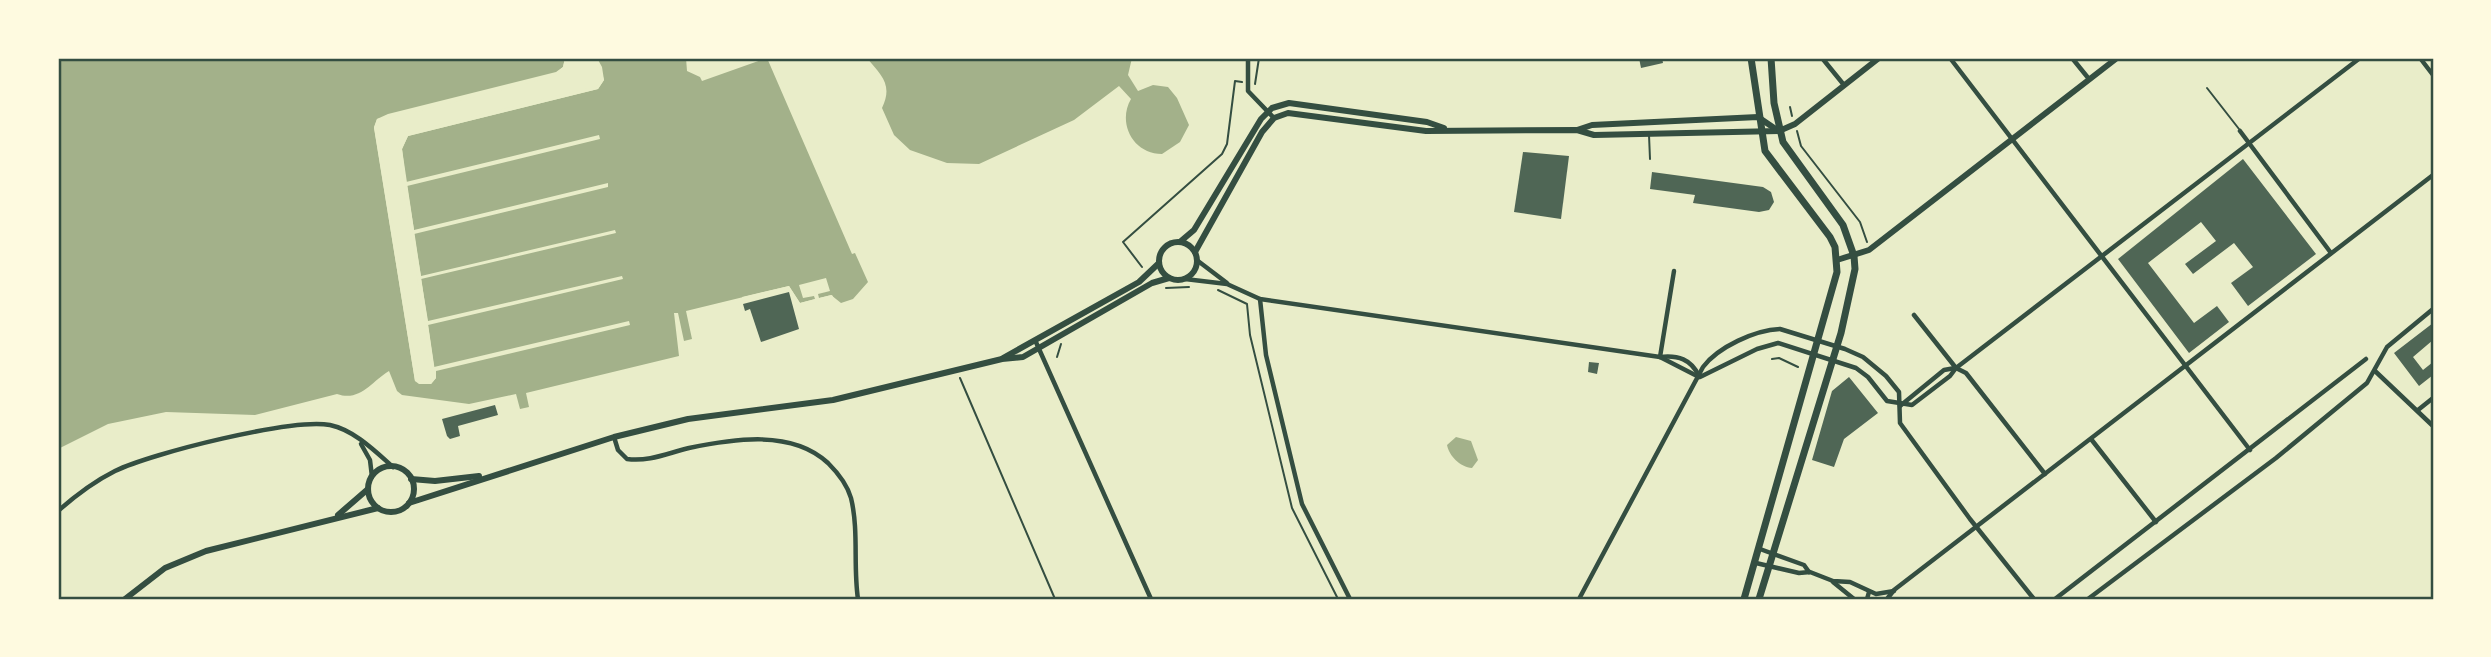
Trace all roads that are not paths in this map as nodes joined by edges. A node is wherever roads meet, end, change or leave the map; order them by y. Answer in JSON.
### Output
{"nodes":[{"id":1,"x":1248,"y":58,"type":"edge"},
{"id":2,"x":1751,"y":58,"type":"edge"},
{"id":3,"x":1771,"y":58,"type":"edge"},
{"id":4,"x":1822,"y":58,"type":"edge"},
{"id":5,"x":1879,"y":58,"type":"edge"},
{"id":6,"x":1950,"y":58,"type":"edge"},
{"id":7,"x":2072,"y":58,"type":"edge"},
{"id":8,"x":2118,"y":58,"type":"edge"},
{"id":9,"x":2360,"y":58,"type":"edge"},
{"id":10,"x":2420,"y":58,"type":"edge"},
{"id":11,"x":2433,"y":75,"type":"edge"},
{"id":12,"x":2089,"y":79,"type":"junction"},
{"id":13,"x":1844,"y":85,"type":"junction"},
{"id":14,"x":2207,"y":88,"type":"dead end"},
{"id":15,"x":1267,"y":112,"type":"junction"},
{"id":16,"x":1758,"y":117,"type":"junction"},
{"id":17,"x":1274,"y":118,"type":"junction"},
{"id":18,"x":1450,"y":130,"type":"junction"},
{"id":19,"x":1577,"y":130,"type":"junction"},
{"id":20,"x":1760,"y":130,"type":"junction"},
{"id":21,"x":1779,"y":131,"type":"junction"},
{"id":22,"x":2240,"y":131,"type":"joint"},
{"id":23,"x":1649,"y":133,"type":"junction"},
{"id":24,"x":2012,"y":138,"type":"junction"},
{"id":25,"x":2250,"y":143,"type":"junction"},
{"id":26,"x":1650,"y":159,"type":"dead end"},
{"id":27,"x":2433,"y":175,"type":"edge"},
{"id":28,"x":1181,"y":242,"type":"junction"},
{"id":29,"x":1195,"y":252,"type":"junction"},
{"id":30,"x":2331,"y":253,"type":"junction"},
{"id":31,"x":1854,"y":256,"type":"junction"},
{"id":32,"x":2101,"y":257,"type":"junction"},
{"id":33,"x":1837,"y":260,"type":"junction"},
{"id":34,"x":1198,"y":261,"type":"junction"},
{"id":35,"x":1159,"y":263,"type":"junction"},
{"id":36,"x":1674,"y":271,"type":"dead end"},
{"id":37,"x":1169,"y":278,"type":"junction"},
{"id":38,"x":1185,"y":279,"type":"junction"},
{"id":39,"x":1227,"y":284,"type":"junction"},
{"id":40,"x":1259,"y":299,"type":"junction"},
{"id":41,"x":2433,"y":309,"type":"edge"},
{"id":42,"x":1914,"y":315,"type":"dead end"},
{"id":43,"x":1035,"y":340,"type":"junction"},
{"id":44,"x":1818,"y":340,"type":"junction"},
{"id":45,"x":1837,"y":345,"type":"junction"},
{"id":46,"x":1039,"y":349,"type":"junction"},
{"id":47,"x":1814,"y":355,"type":"junction"},
{"id":48,"x":1660,"y":356,"type":"junction"},
{"id":49,"x":1002,"y":359,"type":"junction"},
{"id":50,"x":2365,"y":359,"type":"dead end"},
{"id":51,"x":1832,"y":360,"type":"junction"},
{"id":52,"x":2184,"y":367,"type":"junction"},
{"id":53,"x":1955,"y":368,"type":"junction"},
{"id":54,"x":2375,"y":371,"type":"junction"},
{"id":55,"x":1700,"y":377,"type":"junction"},
{"id":56,"x":2433,"y":398,"type":"edge"},
{"id":57,"x":1900,"y":406,"type":"junction"},
{"id":58,"x":2418,"y":410,"type":"junction"},
{"id":59,"x":2433,"y":426,"type":"edge"},
{"id":60,"x":614,"y":437,"type":"junction"},
{"id":61,"x":2091,"y":439,"type":"junction"},
{"id":62,"x":359,"y":440,"type":"junction"},
{"id":63,"x":2250,"y":450,"type":"junction"},
{"id":64,"x":393,"y":467,"type":"junction"},
{"id":65,"x":2045,"y":474,"type":"junction"},
{"id":66,"x":491,"y":475,"type":"junction"},
{"id":67,"x":372,"y":477,"type":"junction"},
{"id":68,"x":411,"y":479,"type":"junction"},
{"id":69,"x":368,"y":489,"type":"junction"},
{"id":70,"x":409,"y":503,"type":"junction"},
{"id":71,"x":378,"y":508,"type":"junction"},
{"id":72,"x":58,"y":511,"type":"edge"},
{"id":73,"x":333,"y":519,"type":"junction"},
{"id":74,"x":2156,"y":522,"type":"junction"},
{"id":75,"x":1977,"y":527,"type":"junction"},
{"id":76,"x":1760,"y":549,"type":"junction"},
{"id":77,"x":1773,"y":553,"type":"junction"},
{"id":78,"x":1756,"y":563,"type":"junction"},
{"id":79,"x":1769,"y":566,"type":"junction"},
{"id":80,"x":1810,"y":572,"type":"junction"},
{"id":81,"x":1833,"y":581,"type":"junction"},
{"id":82,"x":1894,"y":590,"type":"junction"},
{"id":83,"x":1869,"y":592,"type":"junction"},
{"id":84,"x":125,"y":599,"type":"edge"},
{"id":85,"x":859,"y":599,"type":"edge"},
{"id":86,"x":1152,"y":599,"type":"edge"},
{"id":87,"x":1350,"y":599,"type":"edge"},
{"id":88,"x":1579,"y":599,"type":"edge"},
{"id":89,"x":1744,"y":599,"type":"edge"},
{"id":90,"x":1759,"y":599,"type":"edge"},
{"id":91,"x":1854,"y":599,"type":"edge"},
{"id":92,"x":1867,"y":599,"type":"edge"},
{"id":93,"x":1887,"y":599,"type":"edge"},
{"id":94,"x":2034,"y":599,"type":"edge"},
{"id":95,"x":2055,"y":599,"type":"edge"},
{"id":96,"x":2088,"y":599,"type":"edge"}],
"edges":[{"from":1,"to":15,"type":"street"},
{"from":2,"to":16,"type":"main road"},
{"from":3,"to":21,"type":"main road"},
{"from":4,"to":13,"type":"street"},
{"from":5,"to":13,"type":"main road"},
{"from":6,"to":24,"type":"street"},
{"from":7,"to":12,"type":"street"},
{"from":8,"to":12,"type":"main road"},
{"from":9,"to":25,"type":"street"},
{"from":10,"to":11,"type":"street"},
{"from":12,"to":24,"type":"main road"},
{"from":13,"to":21,"type":"main road"},
{"from":14,"to":22,"type":"lane"},
{"from":15,"to":17,"type":"street"},
{"from":15,"to":18,"type":"main road"},
{"from":15,"to":28,"type":"main road"},
{"from":16,"to":19,"type":"main road"},
{"from":16,"to":20,"type":"main road"},
{"from":16,"to":21,"type":"main road"},
{"from":17,"to":18,"type":"main road"},
{"from":17,"to":29,"type":"main road"},
{"from":18,"to":19,"type":"main road"},
{"from":19,"to":23,"type":"main road"},
{"from":20,"to":21,"type":"main road"},
{"from":20,"to":23,"type":"main road"},
{"from":20,"to":33,"type":"main road"},
{"from":21,"to":31,"type":"main road"},
{"from":22,"to":25,"type":"street"},
{"from":23,"to":26,"type":"lane"},
{"from":24,"to":31,"type":"main road"},
{"from":24,"to":32,"type":"street"},
{"from":25,"to":30,"type":"street"},
{"from":25,"to":32,"type":"street"},
{"from":27,"to":30,"type":"street"},
{"from":28,"to":29,"type":"main road"},
{"from":28,"to":35,"type":"main road"},
{"from":29,"to":34,"type":"main road"},
{"from":30,"to":52,"type":"street"},
{"from":31,"to":33,"type":"main road"},
{"from":31,"to":45,"type":"main road"},
{"from":32,"to":52,"type":"street"},
{"from":32,"to":53,"type":"street"},
{"from":33,"to":44,"type":"main road"},
{"from":34,"to":38,"type":"main road"},
{"from":34,"to":39,"type":"street"},
{"from":35,"to":37,"type":"main road"},
{"from":35,"to":43,"type":"main road"},
{"from":36,"to":48,"type":"street"},
{"from":37,"to":38,"type":"main road"},
{"from":37,"to":46,"type":"main road"},
{"from":38,"to":39,"type":"street"},
{"from":39,"to":40,"type":"street"},
{"from":40,"to":48,"type":"street"},
{"from":40,"to":87,"type":"street"},
{"from":41,"to":54,"type":"street"},
{"from":42,"to":53,"type":"street"},
{"from":43,"to":46,"type":"street"},
{"from":43,"to":49,"type":"main road"},
{"from":44,"to":45,"type":"street"},
{"from":44,"to":47,"type":"main road"},
{"from":44,"to":55,"type":"street"},
{"from":45,"to":51,"type":"main road"},
{"from":45,"to":57,"type":"street"},
{"from":46,"to":49,"type":"main road"},
{"from":46,"to":86,"type":"street"},
{"from":47,"to":51,"type":"street"},
{"from":47,"to":55,"type":"street"},
{"from":47,"to":76,"type":"main road"},
{"from":48,"to":55,"type":"street"},
{"from":48,"to":55,"type":"street"},
{"from":49,"to":60,"type":"main road"},
{"from":50,"to":63,"type":"street"},
{"from":51,"to":57,"type":"street"},
{"from":51,"to":77,"type":"main road"},
{"from":52,"to":61,"type":"street"},
{"from":52,"to":63,"type":"street"},
{"from":53,"to":57,"type":"street"},
{"from":53,"to":65,"type":"street"},
{"from":54,"to":58,"type":"street"},
{"from":54,"to":96,"type":"street"},
{"from":55,"to":88,"type":"street"},
{"from":56,"to":58,"type":"street"},
{"from":57,"to":75,"type":"street"},
{"from":58,"to":59,"type":"street"},
{"from":60,"to":66,"type":"main road"},
{"from":60,"to":85,"type":"street"},
{"from":61,"to":65,"type":"street"},
{"from":61,"to":74,"type":"street"},
{"from":62,"to":64,"type":"street"},
{"from":62,"to":67,"type":"street"},
{"from":62,"to":72,"type":"street"},
{"from":63,"to":74,"type":"street"},
{"from":64,"to":67,"type":"main road"},
{"from":64,"to":68,"type":"main road"},
{"from":65,"to":75,"type":"street"},
{"from":66,"to":68,"type":"main road"},
{"from":66,"to":70,"type":"main road"},
{"from":67,"to":69,"type":"main road"},
{"from":68,"to":70,"type":"main road"},
{"from":69,"to":71,"type":"main road"},
{"from":69,"to":73,"type":"main road"},
{"from":70,"to":71,"type":"main road"},
{"from":71,"to":73,"type":"main road"},
{"from":73,"to":84,"type":"main road"},
{"from":74,"to":95,"type":"street"},
{"from":75,"to":82,"type":"street"},
{"from":75,"to":94,"type":"street"},
{"from":76,"to":77,"type":"street"},
{"from":76,"to":78,"type":"main road"},
{"from":77,"to":79,"type":"main road"},
{"from":77,"to":80,"type":"street"},
{"from":78,"to":79,"type":"street"},
{"from":78,"to":89,"type":"main road"},
{"from":79,"to":80,"type":"street"},
{"from":79,"to":90,"type":"main road"},
{"from":80,"to":81,"type":"street"},
{"from":81,"to":83,"type":"street"},
{"from":81,"to":91,"type":"street"},
{"from":82,"to":83,"type":"street"},
{"from":82,"to":93,"type":"street"},
{"from":83,"to":92,"type":"street"}]}
